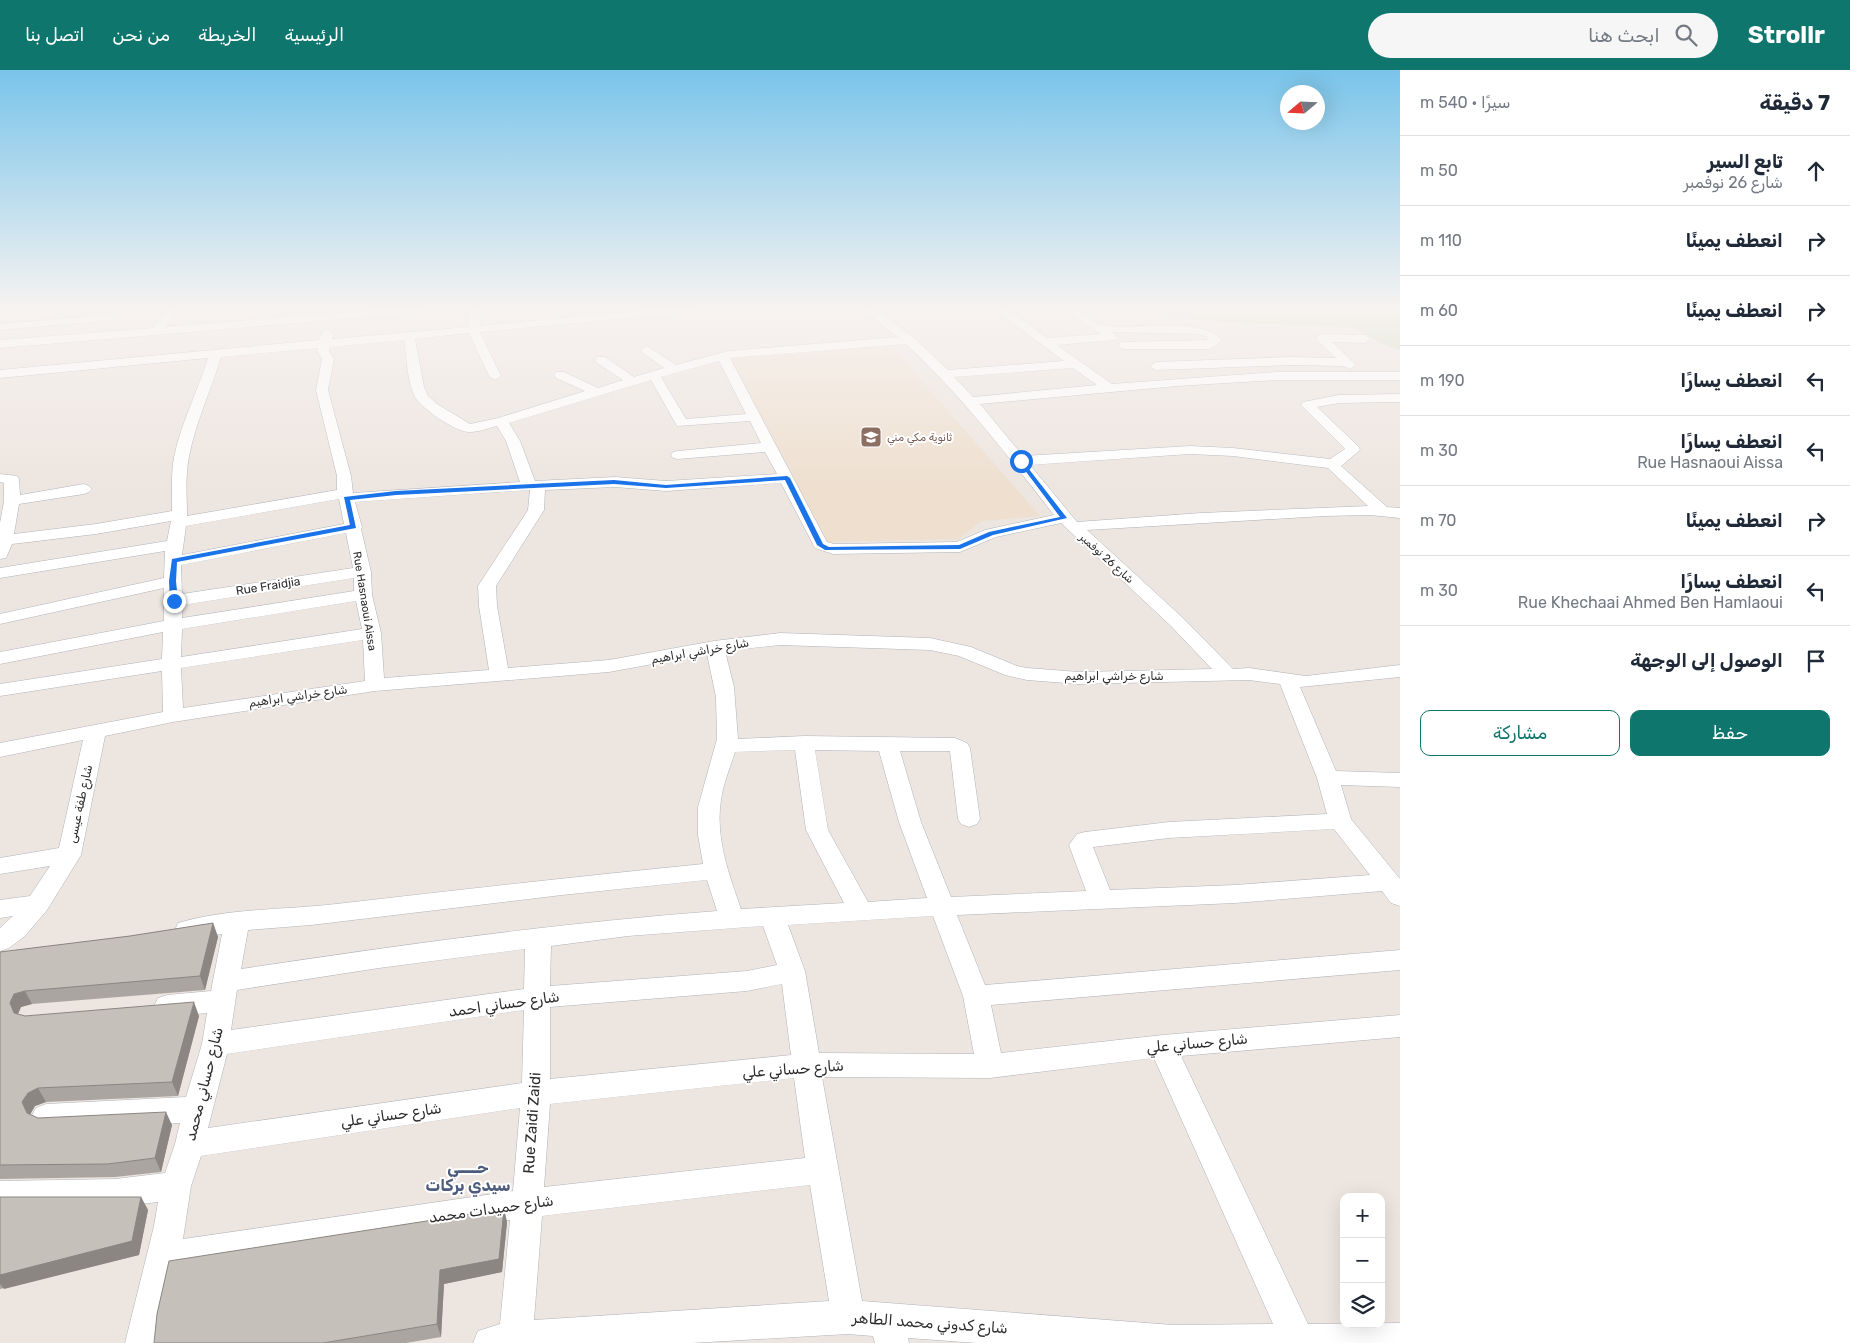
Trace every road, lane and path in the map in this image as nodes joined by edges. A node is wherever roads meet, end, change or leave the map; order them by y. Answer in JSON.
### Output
{"nodes":[{"id":1,"x":24,"y":368,"type":"edge"},
{"id":2,"x":61,"y":368,"type":"edge"},
{"id":3,"x":210,"y":368,"type":"edge"},
{"id":4,"x":326,"y":368,"type":"edge"},
{"id":5,"x":415,"y":368,"type":"edge"},
{"id":6,"x":491,"y":368,"type":"edge"},
{"id":7,"x":613,"y":368,"type":"edge"},
{"id":8,"x":730,"y":368,"type":"edge"},
{"id":9,"x":939,"y":368,"type":"edge"},
{"id":10,"x":1018,"y":368,"type":"edge"},
{"id":11,"x":1082,"y":368,"type":"edge"},
{"id":12,"x":1158,"y":368,"type":"edge"},
{"id":13,"x":1353,"y":368,"type":"edge"},
{"id":14,"x":674,"y":369,"type":"edge"},
{"id":15,"x":22,"y":372,"type":"junction"},
{"id":16,"x":0,"y":374,"type":"edge"},
{"id":17,"x":945,"y":374,"type":"junction"},
{"id":18,"x":560,"y":375,"type":"dead end"},
{"id":19,"x":654,"y":375,"type":"junction"},
{"id":20,"x":495,"y":376,"type":"dead end"},
{"id":21,"x":1363,"y":376,"type":"junction"},
{"id":22,"x":1400,"y":376,"type":"edge"},
{"id":23,"x":632,"y":381,"type":"junction"},
{"id":24,"x":1177,"y":382,"type":"junction"},
{"id":25,"x":1110,"y":389,"type":"junction"},
{"id":26,"x":597,"y":392,"type":"junction"},
{"id":27,"x":1400,"y":398,"type":"edge"},
{"id":28,"x":970,"y":401,"type":"junction"},
{"id":29,"x":755,"y":417,"type":"junction"},
{"id":30,"x":501,"y":421,"type":"junction"},
{"id":31,"x":770,"y":447,"type":"junction"},
{"id":32,"x":678,"y":455,"type":"dead end"},
{"id":33,"x":1021,"y":461,"type":"junction"},
{"id":34,"x":1333,"y":464,"type":"junction"},
{"id":35,"x":0,"y":478,"type":"edge"},
{"id":36,"x":787,"y":478,"type":"junction"},
{"id":37,"x":534,"y":487,"type":"junction"},
{"id":38,"x":84,"y":489,"type":"dead end"},
{"id":39,"x":345,"y":496,"type":"junction"},
{"id":40,"x":12,"y":501,"type":"junction"},
{"id":41,"x":1382,"y":511,"type":"junction"},
{"id":42,"x":1400,"y":513,"type":"edge"},
{"id":43,"x":179,"y":518,"type":"junction"},
{"id":44,"x":1069,"y":522,"type":"junction"},
{"id":45,"x":354,"y":527,"type":"junction"},
{"id":46,"x":2,"y":547,"type":"edge"},
{"id":47,"x":174,"y":553,"type":"junction"},
{"id":48,"x":362,"y":572,"type":"junction"},
{"id":49,"x":0,"y":573,"type":"edge"},
{"id":50,"x":172,"y":581,"type":"junction"},
{"id":51,"x":363,"y":595,"type":"junction"},
{"id":52,"x":174,"y":601,"type":"junction"},
{"id":53,"x":0,"y":619,"type":"edge"},
{"id":54,"x":172,"y":625,"type":"junction"},
{"id":55,"x":372,"y":633,"type":"junction"},
{"id":56,"x":714,"y":647,"type":"junction"},
{"id":57,"x":0,"y":658,"type":"edge"},
{"id":58,"x":171,"y":665,"type":"junction"},
{"id":59,"x":1400,"y":671,"type":"edge"},
{"id":60,"x":499,"y":674,"type":"junction"},
{"id":61,"x":1227,"y":674,"type":"junction"},
{"id":62,"x":1288,"y":681,"type":"junction"},
{"id":63,"x":375,"y":685,"type":"junction"},
{"id":64,"x":0,"y":690,"type":"edge"},
{"id":65,"x":173,"y":716,"type":"junction"},
{"id":66,"x":95,"y":732,"type":"junction"},
{"id":67,"x":804,"y":743,"type":"junction"},
{"id":68,"x":888,"y":744,"type":"junction"},
{"id":69,"x":727,"y":746,"type":"junction"},
{"id":70,"x":0,"y":750,"type":"edge"},
{"id":71,"x":1328,"y":778,"type":"junction"},
{"id":72,"x":1400,"y":780,"type":"edge"},
{"id":73,"x":969,"y":819,"type":"dead end"},
{"id":74,"x":1340,"y":821,"type":"junction"},
{"id":75,"x":69,"y":856,"type":"junction"},
{"id":76,"x":0,"y":866,"type":"edge"},
{"id":77,"x":716,"y":871,"type":"junction"},
{"id":78,"x":1395,"y":890,"type":"edge"},
{"id":79,"x":1101,"y":899,"type":"junction"},
{"id":80,"x":38,"y":904,"type":"junction"},
{"id":81,"x":942,"y":907,"type":"junction"},
{"id":82,"x":0,"y":909,"type":"edge"},
{"id":83,"x":862,"y":912,"type":"junction"},
{"id":84,"x":772,"y":917,"type":"junction"},
{"id":85,"x":732,"y":919,"type":"junction"},
{"id":86,"x":237,"y":922,"type":"junction"},
{"id":87,"x":162,"y":934,"type":"edge"},
{"id":88,"x":538,"y":938,"type":"junction"},
{"id":89,"x":6,"y":949,"type":"edge"},
{"id":90,"x":1400,"y":960,"type":"edge"},
{"id":91,"x":792,"y":972,"type":"junction"},
{"id":92,"x":224,"y":991,"type":"junction"},
{"id":93,"x":976,"y":996,"type":"junction"},
{"id":94,"x":537,"y":998,"type":"junction"},
{"id":95,"x":146,"y":1008,"type":"edge"},
{"id":96,"x":1400,"y":1026,"type":"edge"},
{"id":97,"x":216,"y":1044,"type":"junction"},
{"id":98,"x":1164,"y":1046,"type":"junction"},
{"id":99,"x":808,"y":1065,"type":"junction"},
{"id":100,"x":990,"y":1066,"type":"junction"},
{"id":101,"x":536,"y":1093,"type":"junction"},
{"id":102,"x":197,"y":1109,"type":"junction"},
{"id":103,"x":46,"y":1117,"type":"edge"},
{"id":104,"x":190,"y":1144,"type":"junction"},
{"id":105,"x":823,"y":1170,"type":"junction"},
{"id":106,"x":176,"y":1186,"type":"junction"},
{"id":107,"x":0,"y":1195,"type":"edge"},
{"id":108,"x":527,"y":1203,"type":"junction"},
{"id":109,"x":161,"y":1258,"type":"junction"},
{"id":110,"x":848,"y":1318,"type":"junction"},
{"id":111,"x":890,"y":1332,"type":"edge"},
{"id":112,"x":665,"y":1336,"type":"edge"},
{"id":113,"x":1090,"y":1338,"type":"edge"},
{"id":114,"x":1400,"y":1340,"type":"edge"},
{"id":115,"x":503,"y":1341,"type":"edge"},
{"id":116,"x":1277,"y":1341,"type":"edge"},
{"id":117,"x":142,"y":1343,"type":"edge"}],
"edges":[{"from":1,"to":15,"type":"street"},
{"from":2,"to":15,"type":"street"},
{"from":3,"to":43,"type":"street"},
{"from":4,"to":39,"type":"street","name":"Rue Hasnaoui Aissa"},
{"from":5,"to":30,"type":"street"},
{"from":6,"to":20,"type":"street"},
{"from":7,"to":23,"type":"street"},
{"from":8,"to":29,"type":"street"},
{"from":9,"to":17,"type":"street","name":"شارع 26 نوفمبر"},
{"from":10,"to":17,"type":"street"},
{"from":11,"to":25,"type":"street"},
{"from":12,"to":24,"type":"street"},
{"from":13,"to":21,"type":"street"},
{"from":14,"to":19,"type":"street"},
{"from":15,"to":16,"type":"street"},
{"from":17,"to":28,"type":"street","name":"شارع 26 نوفمبر"},
{"from":18,"to":26,"type":"street"},
{"from":19,"to":23,"type":"street"},
{"from":19,"to":29,"type":"street"},
{"from":21,"to":22,"type":"street"},
{"from":21,"to":24,"type":"street"},
{"from":23,"to":26,"type":"street"},
{"from":24,"to":25,"type":"street"},
{"from":25,"to":28,"type":"street"},
{"from":26,"to":30,"type":"street"},
{"from":27,"to":34,"type":"street"},
{"from":28,"to":33,"type":"street","name":"شارع 26 نوفمبر"},
{"from":29,"to":31,"type":"street"},
{"from":30,"to":37,"type":"street"},
{"from":31,"to":32,"type":"street"},
{"from":31,"to":36,"type":"street"},
{"from":33,"to":34,"type":"street"},
{"from":33,"to":44,"type":"street","name":"شارع 26 نوفمبر"},
{"from":34,"to":41,"type":"street"},
{"from":35,"to":40,"type":"street"},
{"from":36,"to":37,"type":"street"},
{"from":36,"to":44,"type":"street"},
{"from":37,"to":39,"type":"street"},
{"from":37,"to":60,"type":"street"},
{"from":38,"to":40,"type":"street"},
{"from":39,"to":43,"type":"street"},
{"from":39,"to":45,"type":"street","name":"Rue Hasnaoui Aissa"},
{"from":40,"to":46,"type":"street"},
{"from":41,"to":42,"type":"street"},
{"from":41,"to":44,"type":"street"},
{"from":43,"to":46,"type":"street"},
{"from":43,"to":47,"type":"street"},
{"from":44,"to":61,"type":"street","name":"شارع 26 نوفمبر"},
{"from":45,"to":47,"type":"street"},
{"from":45,"to":48,"type":"street","name":"Rue Hasnaoui Aissa"},
{"from":47,"to":49,"type":"street"},
{"from":47,"to":50,"type":"street"},
{"from":48,"to":51,"type":"street","name":"Rue Hasnaoui Aissa"},
{"from":48,"to":52,"type":"street","name":"Rue Fraidjia"},
{"from":50,"to":52,"type":"street"},
{"from":50,"to":53,"type":"street"},
{"from":51,"to":54,"type":"street"},
{"from":51,"to":55,"type":"street","name":"Rue Hasnaoui Aissa"},
{"from":52,"to":54,"type":"street"},
{"from":54,"to":57,"type":"street"},
{"from":54,"to":58,"type":"street"},
{"from":55,"to":58,"type":"street"},
{"from":55,"to":63,"type":"street","name":"Rue Hasnaoui Aissa"},
{"from":56,"to":60,"type":"street","name":"شارع خراشي ابراهيم"},
{"from":56,"to":61,"type":"street","name":"شارع خراشي ابراهيم"},
{"from":56,"to":69,"type":"street"},
{"from":58,"to":64,"type":"street"},
{"from":58,"to":65,"type":"street"},
{"from":59,"to":62,"type":"street","name":"شارع خراشي ابراهيم"},
{"from":60,"to":63,"type":"street","name":"شارع خراشي ابراهيم"},
{"from":61,"to":62,"type":"street","name":"شارع خراشي ابراهيم"},
{"from":62,"to":71,"type":"street"},
{"from":63,"to":65,"type":"street","name":"شارع خراشي ابراهيم"},
{"from":65,"to":66,"type":"street","name":"شارع خراشي ابراهيم"},
{"from":66,"to":70,"type":"street","name":"شارع خراشي ابراهيم"},
{"from":66,"to":75,"type":"street","name":"شارع طفة عيسى"},
{"from":67,"to":68,"type":"street"},
{"from":67,"to":69,"type":"street"},
{"from":67,"to":83,"type":"street"},
{"from":68,"to":73,"type":"street"},
{"from":68,"to":81,"type":"street"},
{"from":69,"to":77,"type":"street"},
{"from":71,"to":72,"type":"street"},
{"from":71,"to":74,"type":"street"},
{"from":74,"to":78,"type":"street"},
{"from":74,"to":79,"type":"street"},
{"from":75,"to":76,"type":"street"},
{"from":75,"to":80,"type":"street","name":"شارع طفة عيسى"},
{"from":77,"to":85,"type":"street"},
{"from":77,"to":86,"type":"street"},
{"from":78,"to":79,"type":"street"},
{"from":79,"to":81,"type":"street"},
{"from":80,"to":82,"type":"street"},
{"from":80,"to":89,"type":"street","name":"شارع طفة عيسى"},
{"from":81,"to":83,"type":"street"},
{"from":81,"to":93,"type":"street"},
{"from":83,"to":84,"type":"street"},
{"from":84,"to":85,"type":"street"},
{"from":84,"to":91,"type":"street"},
{"from":85,"to":88,"type":"street"},
{"from":86,"to":87,"type":"street"},
{"from":86,"to":92,"type":"street","name":"شارع حساني محمد"},
{"from":88,"to":92,"type":"street"},
{"from":88,"to":94,"type":"street","name":"Rue Zaidi Zaidi"},
{"from":90,"to":93,"type":"street"},
{"from":91,"to":94,"type":"street","name":"شارع حساني احمد"},
{"from":91,"to":99,"type":"street"},
{"from":92,"to":95,"type":"street"},
{"from":92,"to":97,"type":"street","name":"شارع حساني محمد"},
{"from":93,"to":100,"type":"street"},
{"from":94,"to":97,"type":"street","name":"شارع حساني احمد"},
{"from":94,"to":101,"type":"street","name":"Rue Zaidi Zaidi"},
{"from":96,"to":98,"type":"street","name":"شارع حساني علي"},
{"from":97,"to":102,"type":"street","name":"شارع حساني محمد"},
{"from":98,"to":100,"type":"street","name":"شارع حساني علي"},
{"from":98,"to":116,"type":"street"},
{"from":99,"to":100,"type":"street","name":"شارع حساني علي"},
{"from":99,"to":101,"type":"street","name":"شارع حساني علي"},
{"from":99,"to":105,"type":"street"},
{"from":101,"to":104,"type":"street","name":"شارع حساني علي"},
{"from":101,"to":108,"type":"street","name":"Rue Zaidi Zaidi"},
{"from":102,"to":103,"type":"street"},
{"from":102,"to":104,"type":"street","name":"شارع حساني محمد"},
{"from":104,"to":106,"type":"street","name":"شارع حساني محمد"},
{"from":105,"to":108,"type":"street","name":"شارع حميدات محمد"},
{"from":105,"to":110,"type":"street"},
{"from":106,"to":107,"type":"street"},
{"from":106,"to":109,"type":"street","name":"شارع حساني محمد"},
{"from":108,"to":109,"type":"street","name":"شارع حميدات محمد"},
{"from":108,"to":115,"type":"street","name":"Rue Zaidi Zaidi"},
{"from":109,"to":117,"type":"street","name":"شارع حساني محمد"},
{"from":110,"to":111,"type":"street","name":"شارع كدوني محمد الطاهر"},
{"from":110,"to":112,"type":"street","name":"شارع كدوني محمد الطاهر"},
{"from":111,"to":113,"type":"street","name":"شارع كدوني محمد الطاهر"},
{"from":112,"to":115,"type":"street","name":"شارع كدوني محمد الطاهر"},
{"from":113,"to":116,"type":"street","name":"شارع كدوني محمد الطاهر"},
{"from":114,"to":116,"type":"street","name":"شارع كدوني محمد الطاهر"}]}
